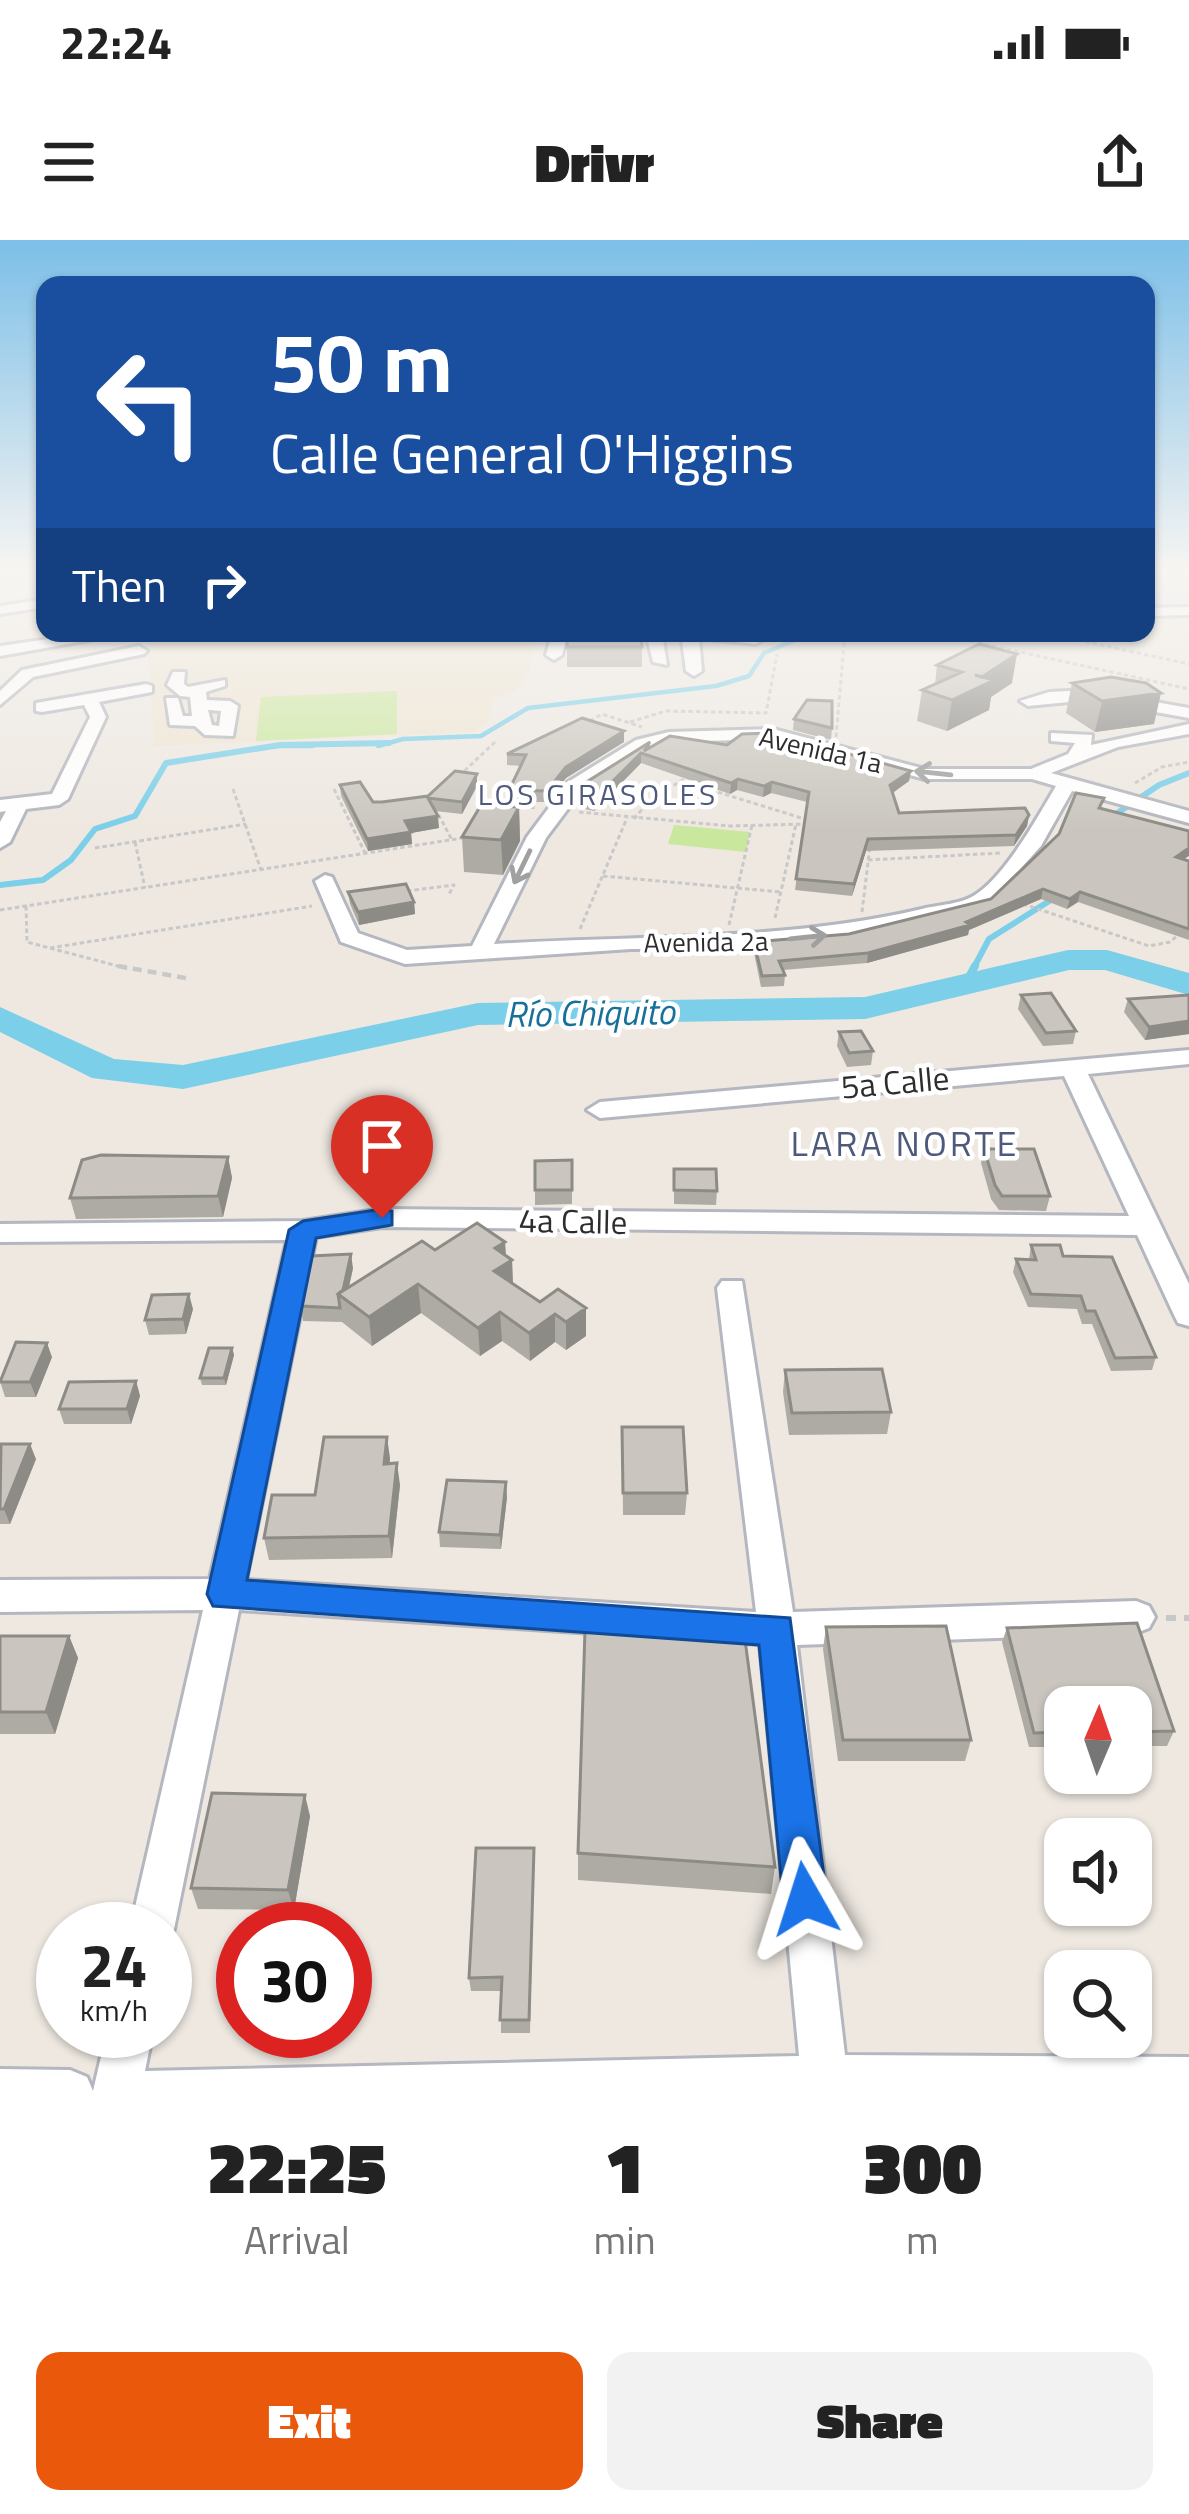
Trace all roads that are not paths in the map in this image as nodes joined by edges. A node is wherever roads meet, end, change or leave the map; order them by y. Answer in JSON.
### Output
{"nodes":[{"id":1,"x":111,"y":657,"type":"edge"},
{"id":2,"x":660,"y":657,"type":"edge"},
{"id":3,"x":692,"y":657,"type":"edge"},
{"id":4,"x":661,"y":662,"type":"dead end"},
{"id":5,"x":694,"y":671,"type":"dead end"},
{"id":6,"x":179,"y":675,"type":"dead end"},
{"id":7,"x":219,"y":682,"type":"dead end"},
{"id":8,"x":146,"y":689,"type":"dead end"},
{"id":9,"x":0,"y":700,"type":"edge"},
{"id":10,"x":90,"y":701,"type":"junction"},
{"id":11,"x":1028,"y":701,"type":"dead end"},
{"id":12,"x":172,"y":702,"type":"dead end"},
{"id":13,"x":199,"y":706,"type":"junction"},
{"id":14,"x":42,"y":707,"type":"dead end"},
{"id":15,"x":1189,"y":713,"type":"edge"},
{"id":16,"x":1189,"y":729,"type":"edge"},
{"id":17,"x":1057,"y":736,"type":"dead end"},
{"id":18,"x":1076,"y":756,"type":"junction"},
{"id":19,"x":1034,"y":774,"type":"junction"},
{"id":20,"x":1065,"y":787,"type":"junction"},
{"id":21,"x":9,"y":806,"type":"edge"},
{"id":22,"x":1189,"y":817,"type":"edge"},
{"id":23,"x":0,"y":842,"type":"edge"},
{"id":24,"x":329,"y":892,"type":"road end"},
{"id":25,"x":481,"y":949,"type":"junction"},
{"id":26,"x":1189,"y":1057,"type":"edge"},
{"id":27,"x":1072,"y":1066,"type":"junction"},
{"id":28,"x":600,"y":1110,"type":"dead end"},
{"id":29,"x":1147,"y":1226,"type":"junction"},
{"id":30,"x":303,"y":1230,"type":"junction"},
{"id":31,"x":0,"y":1233,"type":"edge"},
{"id":32,"x":732,"y":1288,"type":"dead end"},
{"id":33,"x":1189,"y":1315,"type":"edge"},
{"id":34,"x":226,"y":1594,"type":"junction"},
{"id":35,"x":0,"y":1596,"type":"edge"},
{"id":36,"x":1136,"y":1618,"type":"edge"},
{"id":37,"x":777,"y":1629,"type":"junction"},
{"id":38,"x":158,"y":1902,"type":"edge"},
{"id":39,"x":124,"y":2058,"type":"edge"},
{"id":40,"x":1189,"y":2081,"type":"edge"},
{"id":41,"x":825,"y":2087,"type":"edge"},
{"id":42,"x":0,"y":2093,"type":"edge"},
{"id":43,"x":70,"y":2094,"type":"edge"},
{"id":44,"x":116,"y":2094,"type":"edge"},
{"id":45,"x":146,"y":2094,"type":"edge"}],
"edges":[{"from":1,"to":9,"type":"street"},
{"from":2,"to":4,"type":"street"},
{"from":3,"to":5,"type":"street"},
{"from":6,"to":13,"type":"street"},
{"from":7,"to":13,"type":"street"},
{"from":8,"to":10,"type":"street"},
{"from":10,"to":14,"type":"street"},
{"from":10,"to":21,"type":"street"},
{"from":11,"to":15,"type":"street"},
{"from":12,"to":13,"type":"street"},
{"from":16,"to":18,"type":"street"},
{"from":17,"to":18,"type":"street"},
{"from":18,"to":19,"type":"street"},
{"from":19,"to":20,"type":"street","name":"Avenida 1a"},
{"from":19,"to":25,"type":"street","name":"Avenida 1a","one_way":true},
{"from":20,"to":22,"type":"street","name":"Avenida 1a"},
{"from":25,"to":20,"type":"street","name":"Avenida 2a","one_way":true},
{"from":21,"to":23,"type":"street"},
{"from":24,"to":25,"type":"street","name":"Avenida 2a"},
{"from":26,"to":27,"type":"street","name":"5a Calle"},
{"from":27,"to":28,"type":"street","name":"5a Calle"},
{"from":27,"to":29,"type":"street"},
{"from":29,"to":30,"type":"street","name":"4a Calle"},
{"from":29,"to":33,"type":"street"},
{"from":30,"to":31,"type":"street","name":"4a Calle"},
{"from":30,"to":34,"type":"street"},
{"from":32,"to":37,"type":"street"},
{"from":34,"to":35,"type":"street"},
{"from":34,"to":37,"type":"street"},
{"from":34,"to":38,"type":"street"},
{"from":36,"to":37,"type":"street"},
{"from":37,"to":41,"type":"street"},
{"from":39,"to":44,"type":"street"},
{"from":40,"to":41,"type":"street"},
{"from":41,"to":45,"type":"street"},
{"from":42,"to":43,"type":"street"}]}
